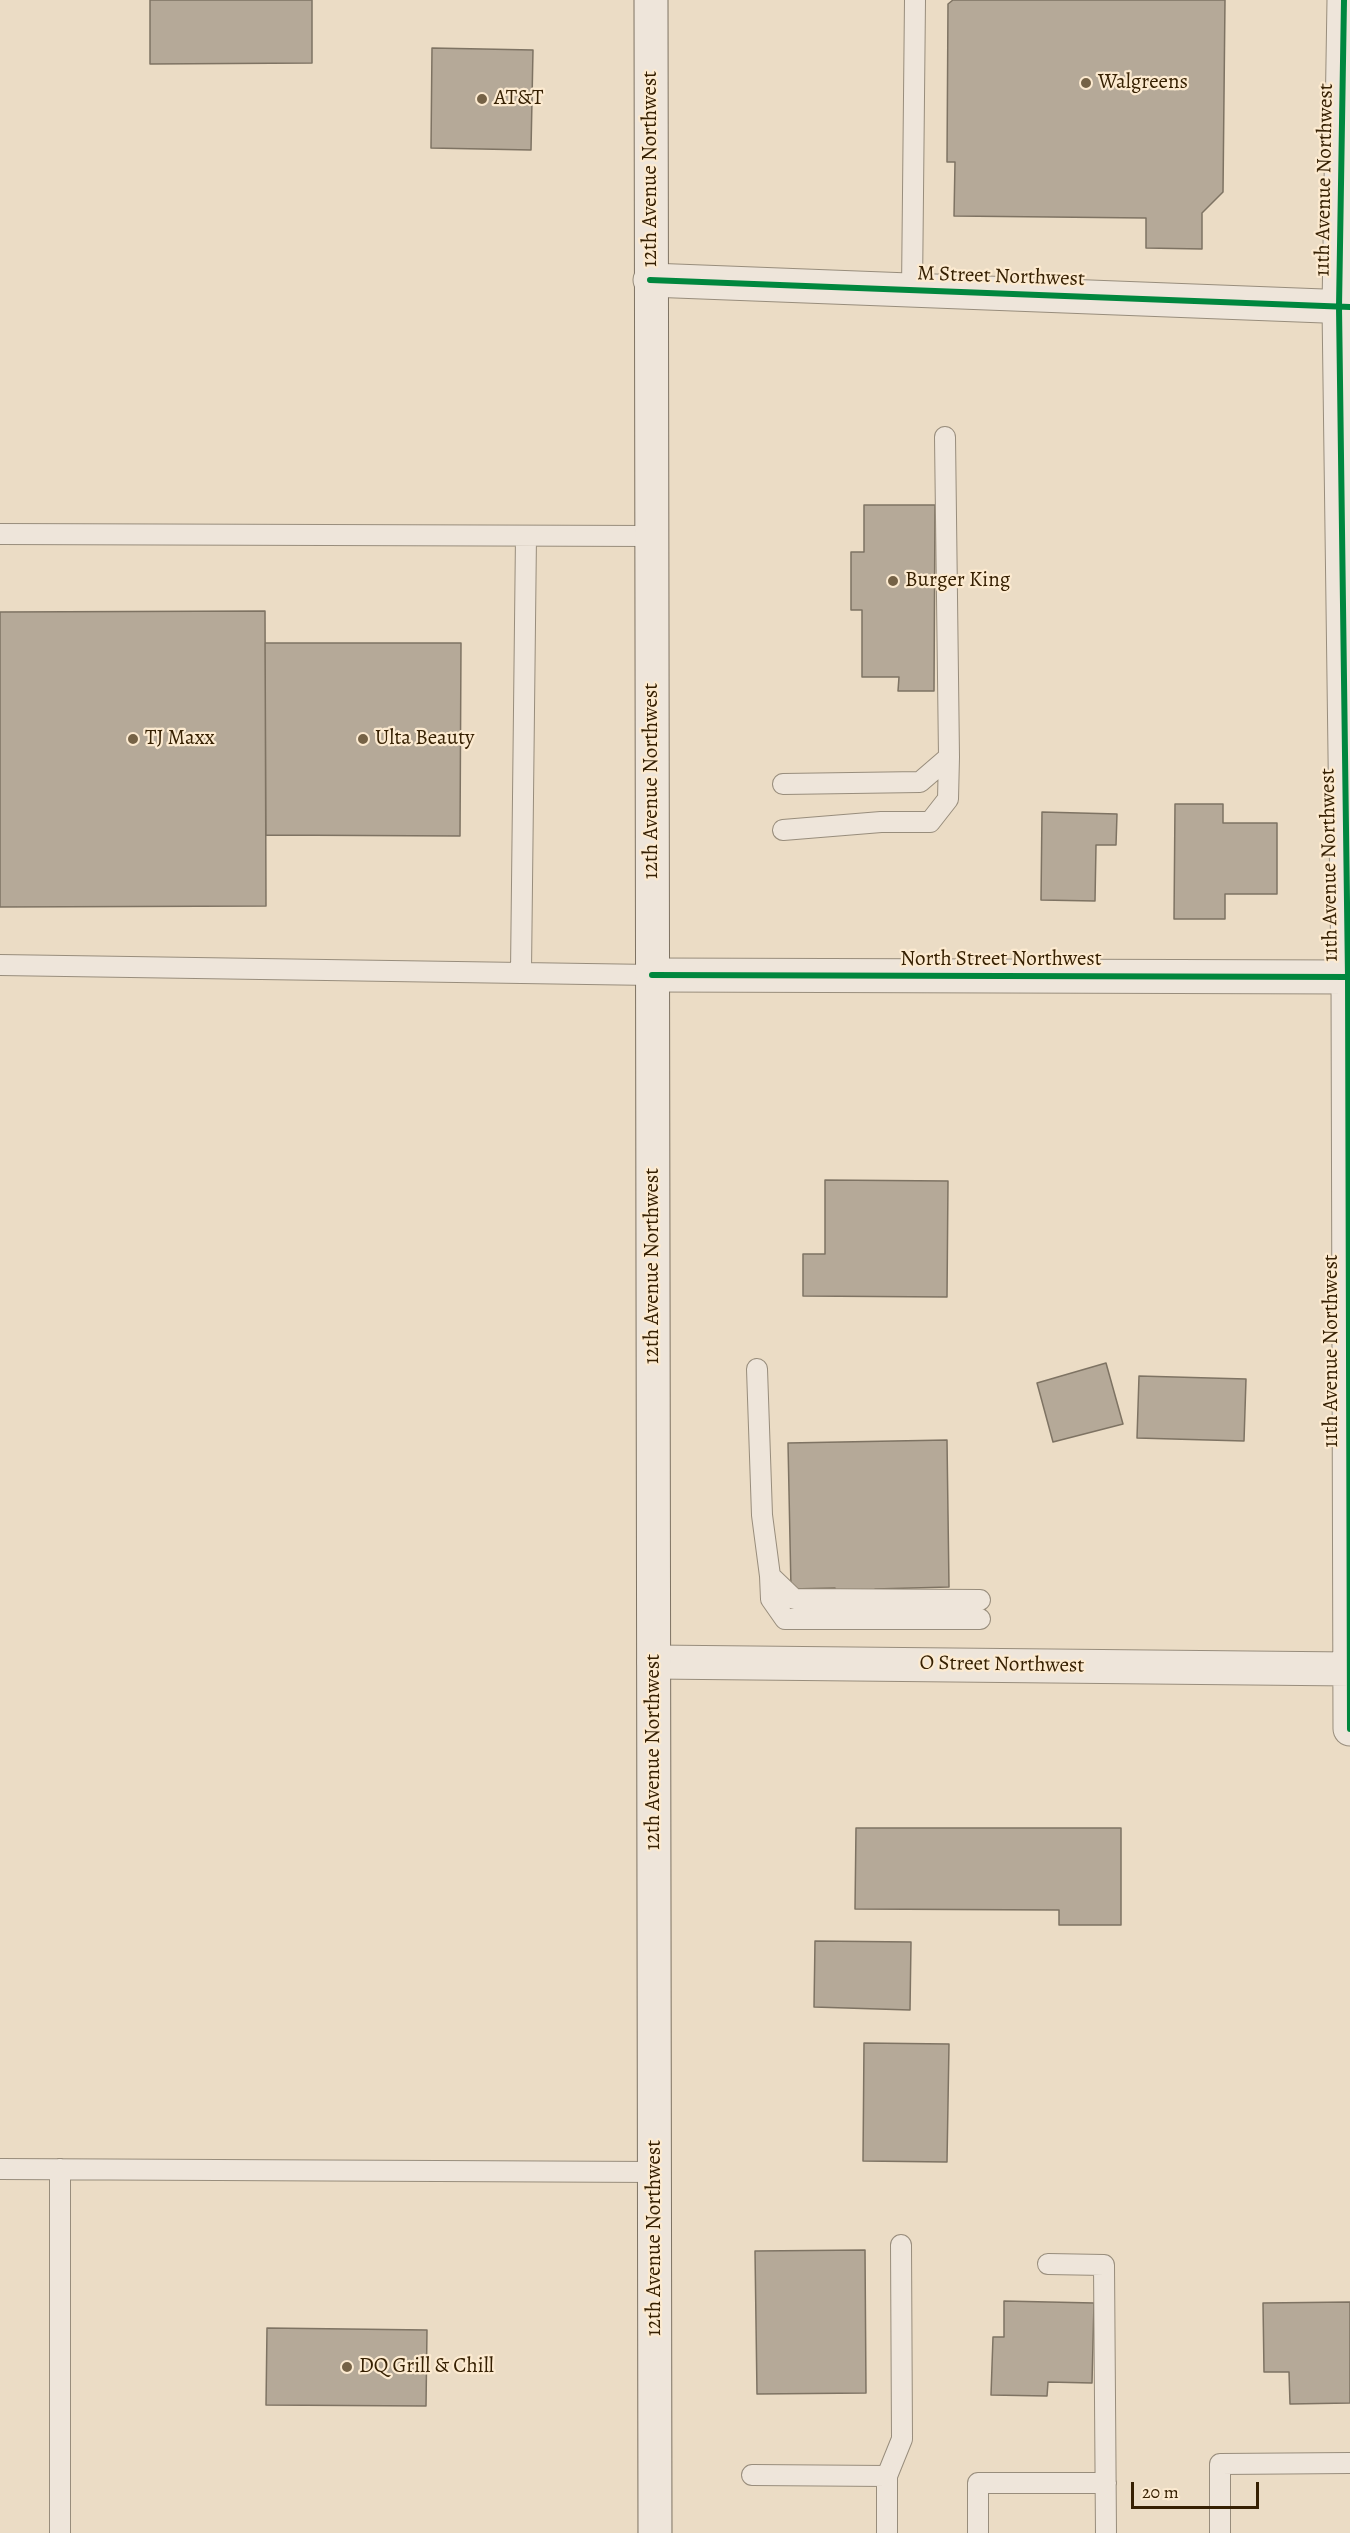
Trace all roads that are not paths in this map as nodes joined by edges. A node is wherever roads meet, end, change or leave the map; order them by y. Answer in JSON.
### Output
{"nodes":[{"id":1,"x":651,"y":0,"type":"edge"},
{"id":2,"x":915,"y":0,"type":"edge"},
{"id":3,"x":1344,"y":0,"type":"edge"},
{"id":4,"x":650,"y":280,"type":"junction"},
{"id":5,"x":912,"y":290,"type":"junction"},
{"id":6,"x":1345,"y":307,"type":"edge"},
{"id":7,"x":945,"y":437,"type":"dead end"},
{"id":8,"x":0,"y":534,"type":"edge"},
{"id":9,"x":526,"y":536,"type":"junction"},
{"id":10,"x":651,"y":536,"type":"junction"},
{"id":11,"x":949,"y":757,"type":"junction"},
{"id":12,"x":783,"y":784,"type":"dead end"},
{"id":13,"x":783,"y":830,"type":"dead end"},
{"id":14,"x":0,"y":965,"type":"edge"},
{"id":15,"x":521,"y":971,"type":"junction"},
{"id":16,"x":652,"y":975,"type":"junction"},
{"id":17,"x":1349,"y":977,"type":"edge"},
{"id":18,"x":757,"y":1369,"type":"dead end"},
{"id":19,"x":980,"y":1610,"type":"dead end"},
{"id":20,"x":654,"y":1662,"type":"junction"},
{"id":21,"x":1350,"y":1669,"type":"edge"},
{"id":22,"x":1350,"y":1729,"type":"edge"},
{"id":23,"x":0,"y":2169,"type":"edge"},
{"id":24,"x":60,"y":2169,"type":"junction"},
{"id":25,"x":654,"y":2172,"type":"junction"},
{"id":26,"x":901,"y":2245,"type":"dead end"},
{"id":27,"x":1048,"y":2264,"type":"dead end"},
{"id":28,"x":1350,"y":2463,"type":"edge"},
{"id":29,"x":752,"y":2475,"type":"dead end"},
{"id":30,"x":888,"y":2476,"type":"junction"},
{"id":31,"x":1106,"y":2483,"type":"junction"},
{"id":32,"x":60,"y":2533,"type":"edge"},
{"id":33,"x":655,"y":2533,"type":"edge"},
{"id":34,"x":887,"y":2533,"type":"edge"},
{"id":35,"x":978,"y":2533,"type":"edge"},
{"id":36,"x":1106,"y":2533,"type":"edge"},
{"id":37,"x":1220,"y":2533,"type":"edge"}],
"edges":[{"from":1,"to":4,"type":"street","name":"12th Avenue Northwest"},
{"from":2,"to":5,"type":"lane"},
{"from":3,"to":6,"type":"street","name":"11th Avenue Northwest"},
{"from":4,"to":5,"type":"street","name":"M Street Northwest"},
{"from":4,"to":10,"type":"street","name":"12th Avenue Northwest"},
{"from":5,"to":6,"type":"street","name":"M Street Northwest"},
{"from":6,"to":17,"type":"street","name":"11th Avenue Northwest"},
{"from":7,"to":11,"type":"lane"},
{"from":8,"to":9,"type":"lane"},
{"from":9,"to":10,"type":"lane"},
{"from":9,"to":15,"type":"lane"},
{"from":10,"to":16,"type":"street","name":"12th Avenue Northwest"},
{"from":11,"to":12,"type":"lane"},
{"from":11,"to":13,"type":"lane"},
{"from":14,"to":15,"type":"lane"},
{"from":15,"to":16,"type":"lane"},
{"from":16,"to":17,"type":"street","name":"North Street Northwest"},
{"from":16,"to":20,"type":"street","name":"12th Avenue Northwest"},
{"from":17,"to":21,"type":"street","name":"11th Avenue Northwest"},
{"from":18,"to":19,"type":"lane"},
{"from":20,"to":21,"type":"street","name":"O Street Northwest"},
{"from":20,"to":25,"type":"street","name":"12th Avenue Northwest"},
{"from":21,"to":22,"type":"street","name":"11th Avenue Northwest"},
{"from":23,"to":24,"type":"lane"},
{"from":24,"to":25,"type":"lane"},
{"from":24,"to":32,"type":"lane"},
{"from":25,"to":33,"type":"street","name":"12th Avenue Northwest"},
{"from":26,"to":30,"type":"lane"},
{"from":27,"to":31,"type":"lane"},
{"from":28,"to":37,"type":"lane"},
{"from":29,"to":30,"type":"lane"},
{"from":30,"to":34,"type":"lane"},
{"from":31,"to":35,"type":"lane"},
{"from":31,"to":36,"type":"lane"}]}
